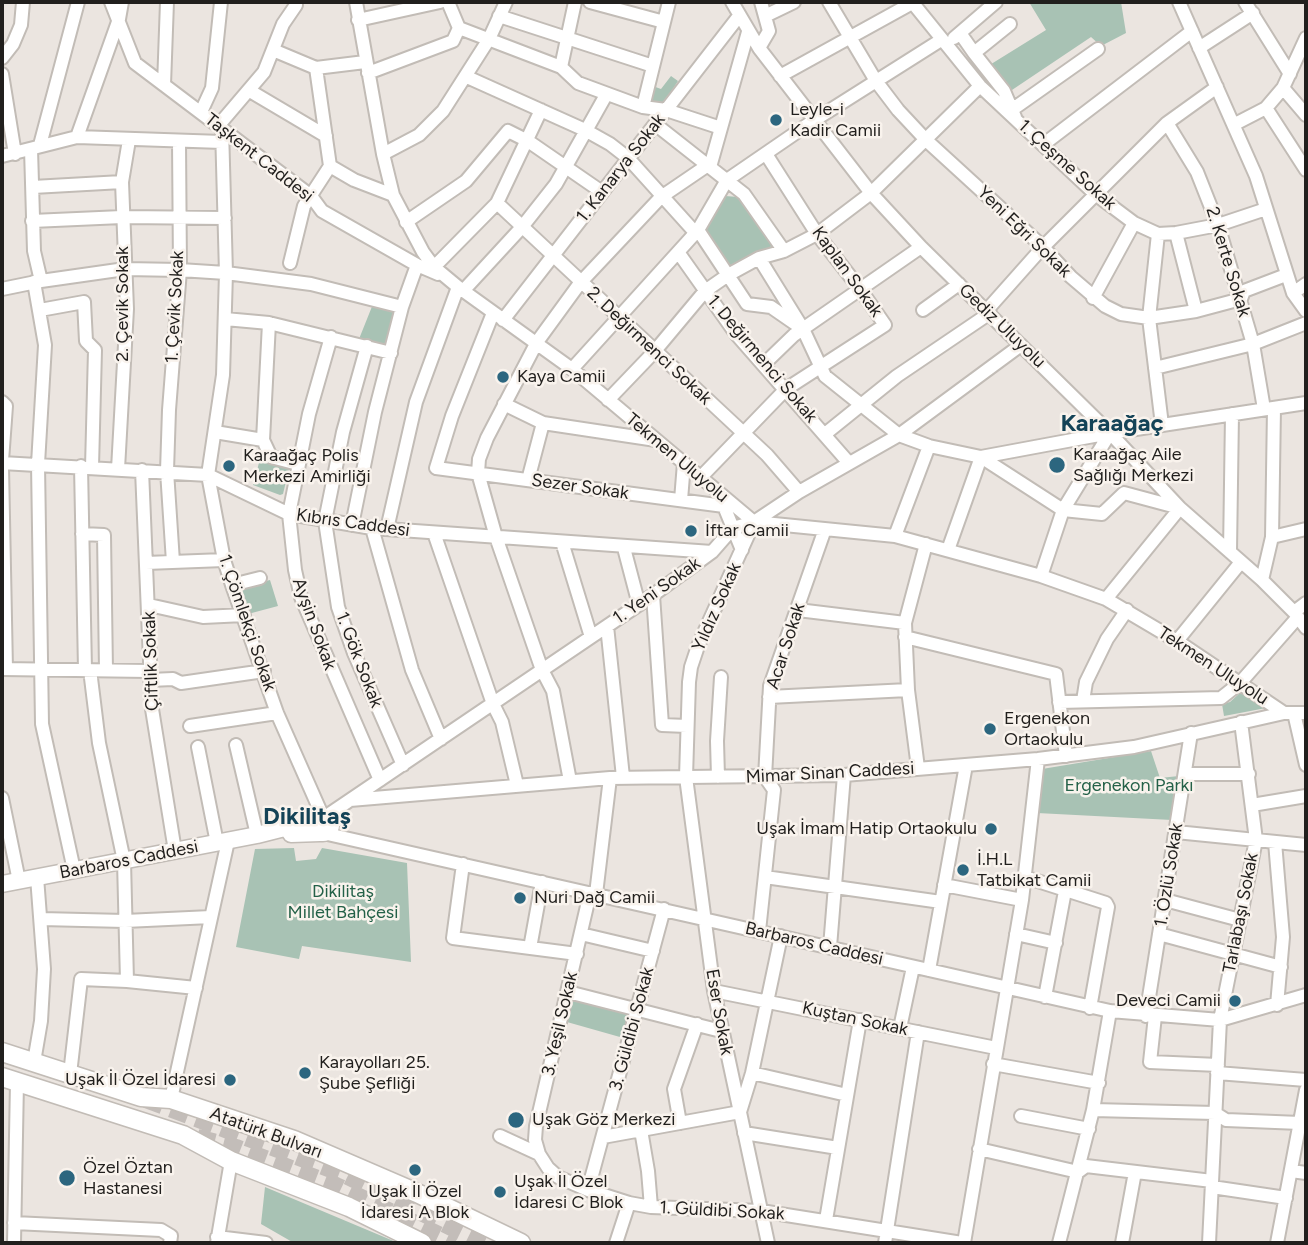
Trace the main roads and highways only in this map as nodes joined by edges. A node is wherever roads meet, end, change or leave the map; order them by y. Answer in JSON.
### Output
{"nodes":[{"id":1,"x":322,"y":824,"type":"road end"},
{"id":2,"x":2,"y":884,"type":"edge"},
{"id":3,"x":2,"y":1052,"type":"edge"},
{"id":4,"x":10,"y":1080,"type":"edge"},
{"id":5,"x":412,"y":1241,"type":"edge"},
{"id":6,"x":521,"y":1243,"type":"edge"}],
"edges":[{"from":1,"to":2,"type":"main road","name":"Barbaros Caddesi"},
{"from":3,"to":6,"type":"highway","name":"Atatürk Bulvarı"},
{"from":4,"to":5,"type":"highway","name":"Atatürk Bulvarı"}]}
